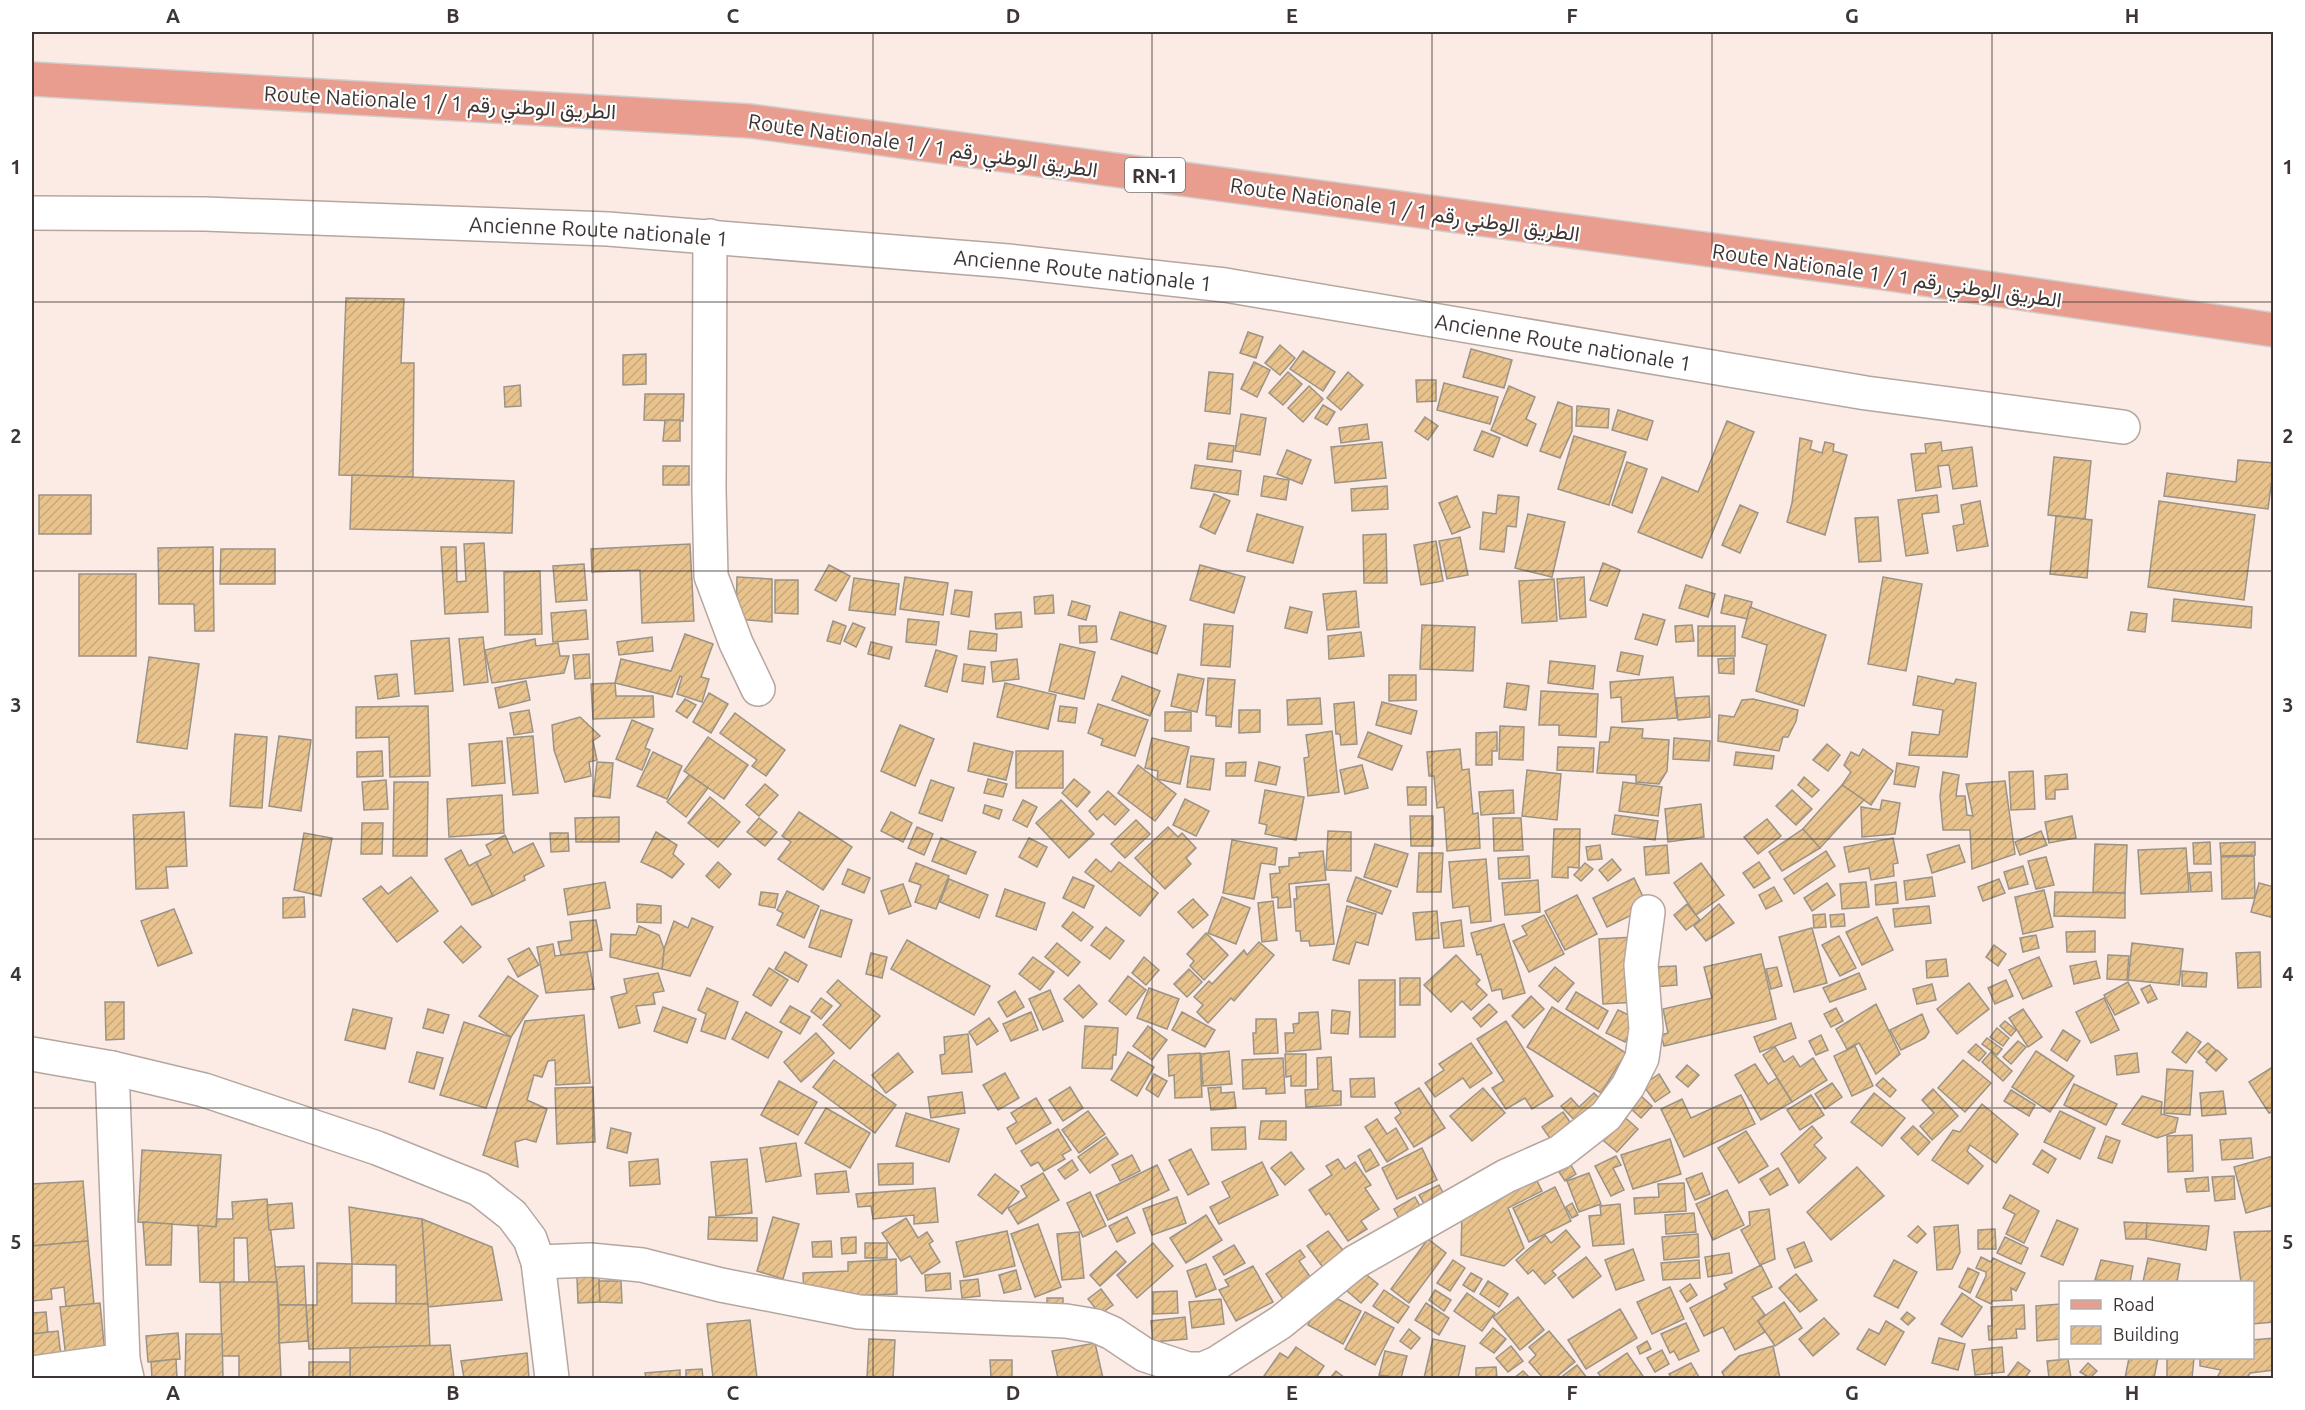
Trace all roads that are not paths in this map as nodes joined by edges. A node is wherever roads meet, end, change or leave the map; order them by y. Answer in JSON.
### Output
{"nodes":[{"id":1,"x":32,"y":79,"type":"edge"},
{"id":2,"x":32,"y":213,"type":"edge"},
{"id":3,"x":710,"y":236,"type":"junction"},
{"id":4,"x":2274,"y":330,"type":"edge"},
{"id":5,"x":2123,"y":427,"type":"dead end"},
{"id":6,"x":758,"y":689,"type":"dead end"},
{"id":7,"x":1648,"y":912,"type":"dead end"},
{"id":8,"x":32,"y":1054,"type":"edge"},
{"id":9,"x":112,"y":1068,"type":"junction"},
{"id":10,"x":538,"y":1262,"type":"junction"},
{"id":11,"x":125,"y":1369,"type":"edge"},
{"id":12,"x":32,"y":1373,"type":"edge"},
{"id":13,"x":552,"y":1378,"type":"edge"}],
"edges":[{"from":1,"to":4,"type":"main road","name":"Route Nationale 1 / الطريق الوطني رقم 1","number":"RN-1"},
{"from":2,"to":3,"type":"street","name":"Ancienne Route nationale 1"},
{"from":3,"to":5,"type":"street","name":"Ancienne Route nationale 1"},
{"from":3,"to":6,"type":"street"},
{"from":7,"to":10,"type":"street"},
{"from":8,"to":9,"type":"street"},
{"from":9,"to":10,"type":"street"},
{"from":9,"to":11,"type":"street"},
{"from":10,"to":13,"type":"street"},
{"from":11,"to":12,"type":"street"}]}
